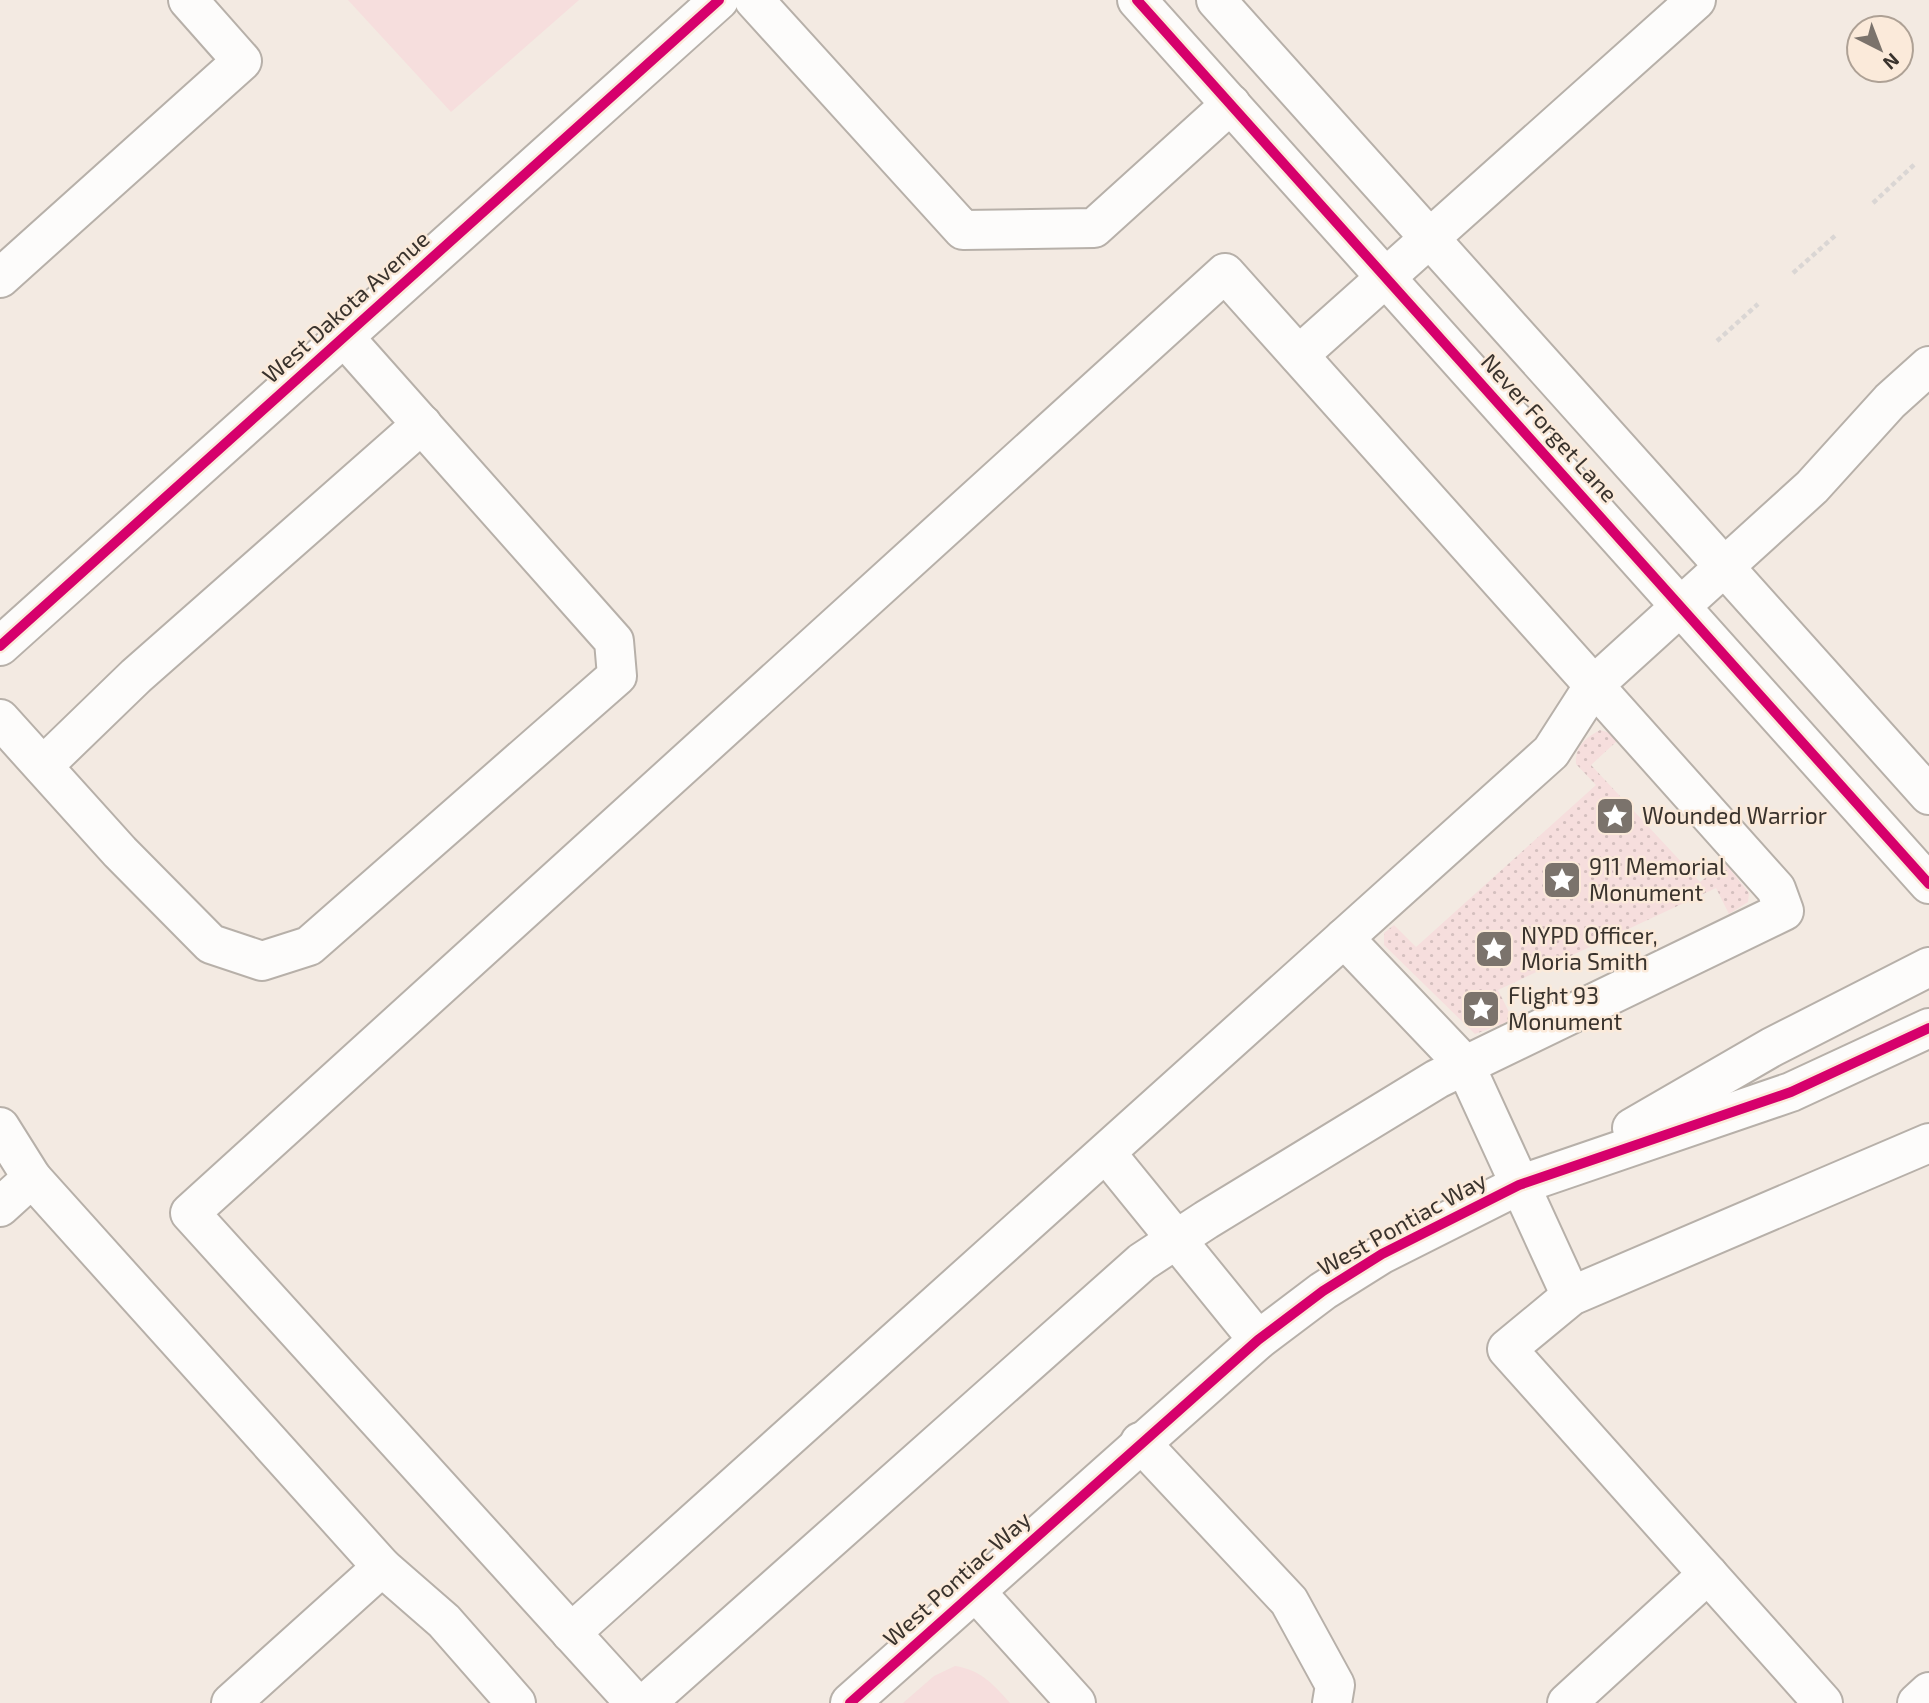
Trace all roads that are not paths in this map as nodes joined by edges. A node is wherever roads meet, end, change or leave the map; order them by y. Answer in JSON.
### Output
{"nodes":[{"id":1,"x":188,"y":0,"type":"edge"},
{"id":2,"x":719,"y":0,"type":"edge"},
{"id":3,"x":754,"y":0,"type":"edge"},
{"id":4,"x":1137,"y":0,"type":"edge"},
{"id":5,"x":1216,"y":0,"type":"edge"},
{"id":6,"x":1696,"y":0,"type":"edge"},
{"id":7,"x":1231,"y":104,"type":"junction"},
{"id":8,"x":1428,"y":239,"type":"junction"},
{"id":9,"x":1386,"y":277,"type":"junction"},
{"id":10,"x":0,"y":278,"type":"edge"},
{"id":11,"x":344,"y":337,"type":"junction"},
{"id":12,"x":1299,"y":355,"type":"junction"},
{"id":13,"x":1929,"y":366,"type":"edge"},
{"id":14,"x":422,"y":424,"type":"junction"},
{"id":15,"x":1724,"y":569,"type":"junction"},
{"id":16,"x":1681,"y":606,"type":"junction"},
{"id":17,"x":0,"y":646,"type":"edge"},
{"id":18,"x":1594,"y":685,"type":"junction"},
{"id":19,"x":0,"y":719,"type":"edge"},
{"id":20,"x":43,"y":766,"type":"junction"},
{"id":21,"x":1929,"y":795,"type":"edge"},
{"id":22,"x":1929,"y":884,"type":"edge"},
{"id":23,"x":1344,"y":938,"type":"junction"},
{"id":24,"x":1929,"y":967,"type":"edge"},
{"id":25,"x":1929,"y":1028,"type":"edge"},
{"id":26,"x":1465,"y":1065,"type":"junction"},
{"id":27,"x":0,"y":1127,"type":"edge"},
{"id":28,"x":1929,"y":1143,"type":"edge"},
{"id":29,"x":1106,"y":1153,"type":"junction"},
{"id":30,"x":1561,"y":1169,"type":"junction"},
{"id":31,"x":32,"y":1178,"type":"junction"},
{"id":32,"x":1519,"y":1185,"type":"junction"},
{"id":33,"x":0,"y":1207,"type":"edge"},
{"id":34,"x":1176,"y":1239,"type":"junction"},
{"id":35,"x":1571,"y":1296,"type":"junction"},
{"id":36,"x":1258,"y":1340,"type":"junction"},
{"id":37,"x":1140,"y":1442,"type":"junction"},
{"id":38,"x":382,"y":1567,"type":"junction"},
{"id":39,"x":1708,"y":1574,"type":"junction"},
{"id":40,"x":975,"y":1591,"type":"junction"},
{"id":41,"x":571,"y":1633,"type":"junction"},
{"id":42,"x":1929,"y":1692,"type":"edge"},
{"id":43,"x":231,"y":1703,"type":"edge"},
{"id":44,"x":516,"y":1703,"type":"edge"},
{"id":45,"x":635,"y":1703,"type":"edge"},
{"id":46,"x":646,"y":1703,"type":"edge"},
{"id":47,"x":850,"y":1703,"type":"edge"},
{"id":48,"x":1076,"y":1703,"type":"edge"},
{"id":49,"x":1332,"y":1703,"type":"edge"},
{"id":50,"x":1567,"y":1703,"type":"edge"},
{"id":51,"x":1823,"y":1703,"type":"edge"},
{"id":52,"x":1917,"y":1703,"type":"edge"}],
"edges":[{"from":1,"to":10,"type":"street"},
{"from":2,"to":11,"type":"street","name":"West Dakota Avenue"},
{"from":3,"to":7,"type":"street"},
{"from":4,"to":7,"type":"street","name":"Never Forget Lane"},
{"from":5,"to":8,"type":"street","name":"Never Forget Lane"},
{"from":6,"to":8,"type":"street"},
{"from":7,"to":9,"type":"street","name":"Never Forget Lane"},
{"from":8,"to":9,"type":"street"},
{"from":8,"to":15,"type":"street","name":"Never Forget Lane"},
{"from":9,"to":12,"type":"street"},
{"from":9,"to":16,"type":"street","name":"Never Forget Lane"},
{"from":11,"to":14,"type":"street"},
{"from":11,"to":17,"type":"street","name":"West Dakota Avenue"},
{"from":12,"to":18,"type":"street"},
{"from":12,"to":41,"type":"street"},
{"from":13,"to":15,"type":"street"},
{"from":14,"to":20,"type":"street"},
{"from":14,"to":20,"type":"street"},
{"from":15,"to":16,"type":"street"},
{"from":15,"to":21,"type":"street","name":"Never Forget Lane"},
{"from":16,"to":18,"type":"street"},
{"from":16,"to":22,"type":"street","name":"Never Forget Lane"},
{"from":18,"to":23,"type":"street"},
{"from":18,"to":26,"type":"street"},
{"from":19,"to":20,"type":"street"},
{"from":23,"to":26,"type":"street"},
{"from":23,"to":29,"type":"street"},
{"from":24,"to":30,"type":"street","name":"West Pontiac Way"},
{"from":25,"to":30,"type":"street","name":"West Pontiac Way"},
{"from":26,"to":32,"type":"street"},
{"from":26,"to":34,"type":"street"},
{"from":27,"to":31,"type":"street"},
{"from":28,"to":35,"type":"street"},
{"from":29,"to":34,"type":"street"},
{"from":29,"to":41,"type":"street"},
{"from":30,"to":32,"type":"street","name":"West Pontiac Way"},
{"from":31,"to":33,"type":"street"},
{"from":31,"to":38,"type":"street"},
{"from":32,"to":35,"type":"street"},
{"from":32,"to":36,"type":"street","name":"West Pontiac Way"},
{"from":34,"to":36,"type":"street"},
{"from":34,"to":46,"type":"street"},
{"from":35,"to":39,"type":"street"},
{"from":36,"to":37,"type":"street","name":"West Pontiac Way"},
{"from":37,"to":40,"type":"street","name":"West Pontiac Way"},
{"from":37,"to":49,"type":"street"},
{"from":38,"to":43,"type":"street"},
{"from":38,"to":44,"type":"street"},
{"from":39,"to":50,"type":"street"},
{"from":39,"to":51,"type":"street"},
{"from":40,"to":47,"type":"street","name":"West Pontiac Way"},
{"from":40,"to":48,"type":"street"},
{"from":41,"to":45,"type":"street"},
{"from":42,"to":52,"type":"street"}]}
